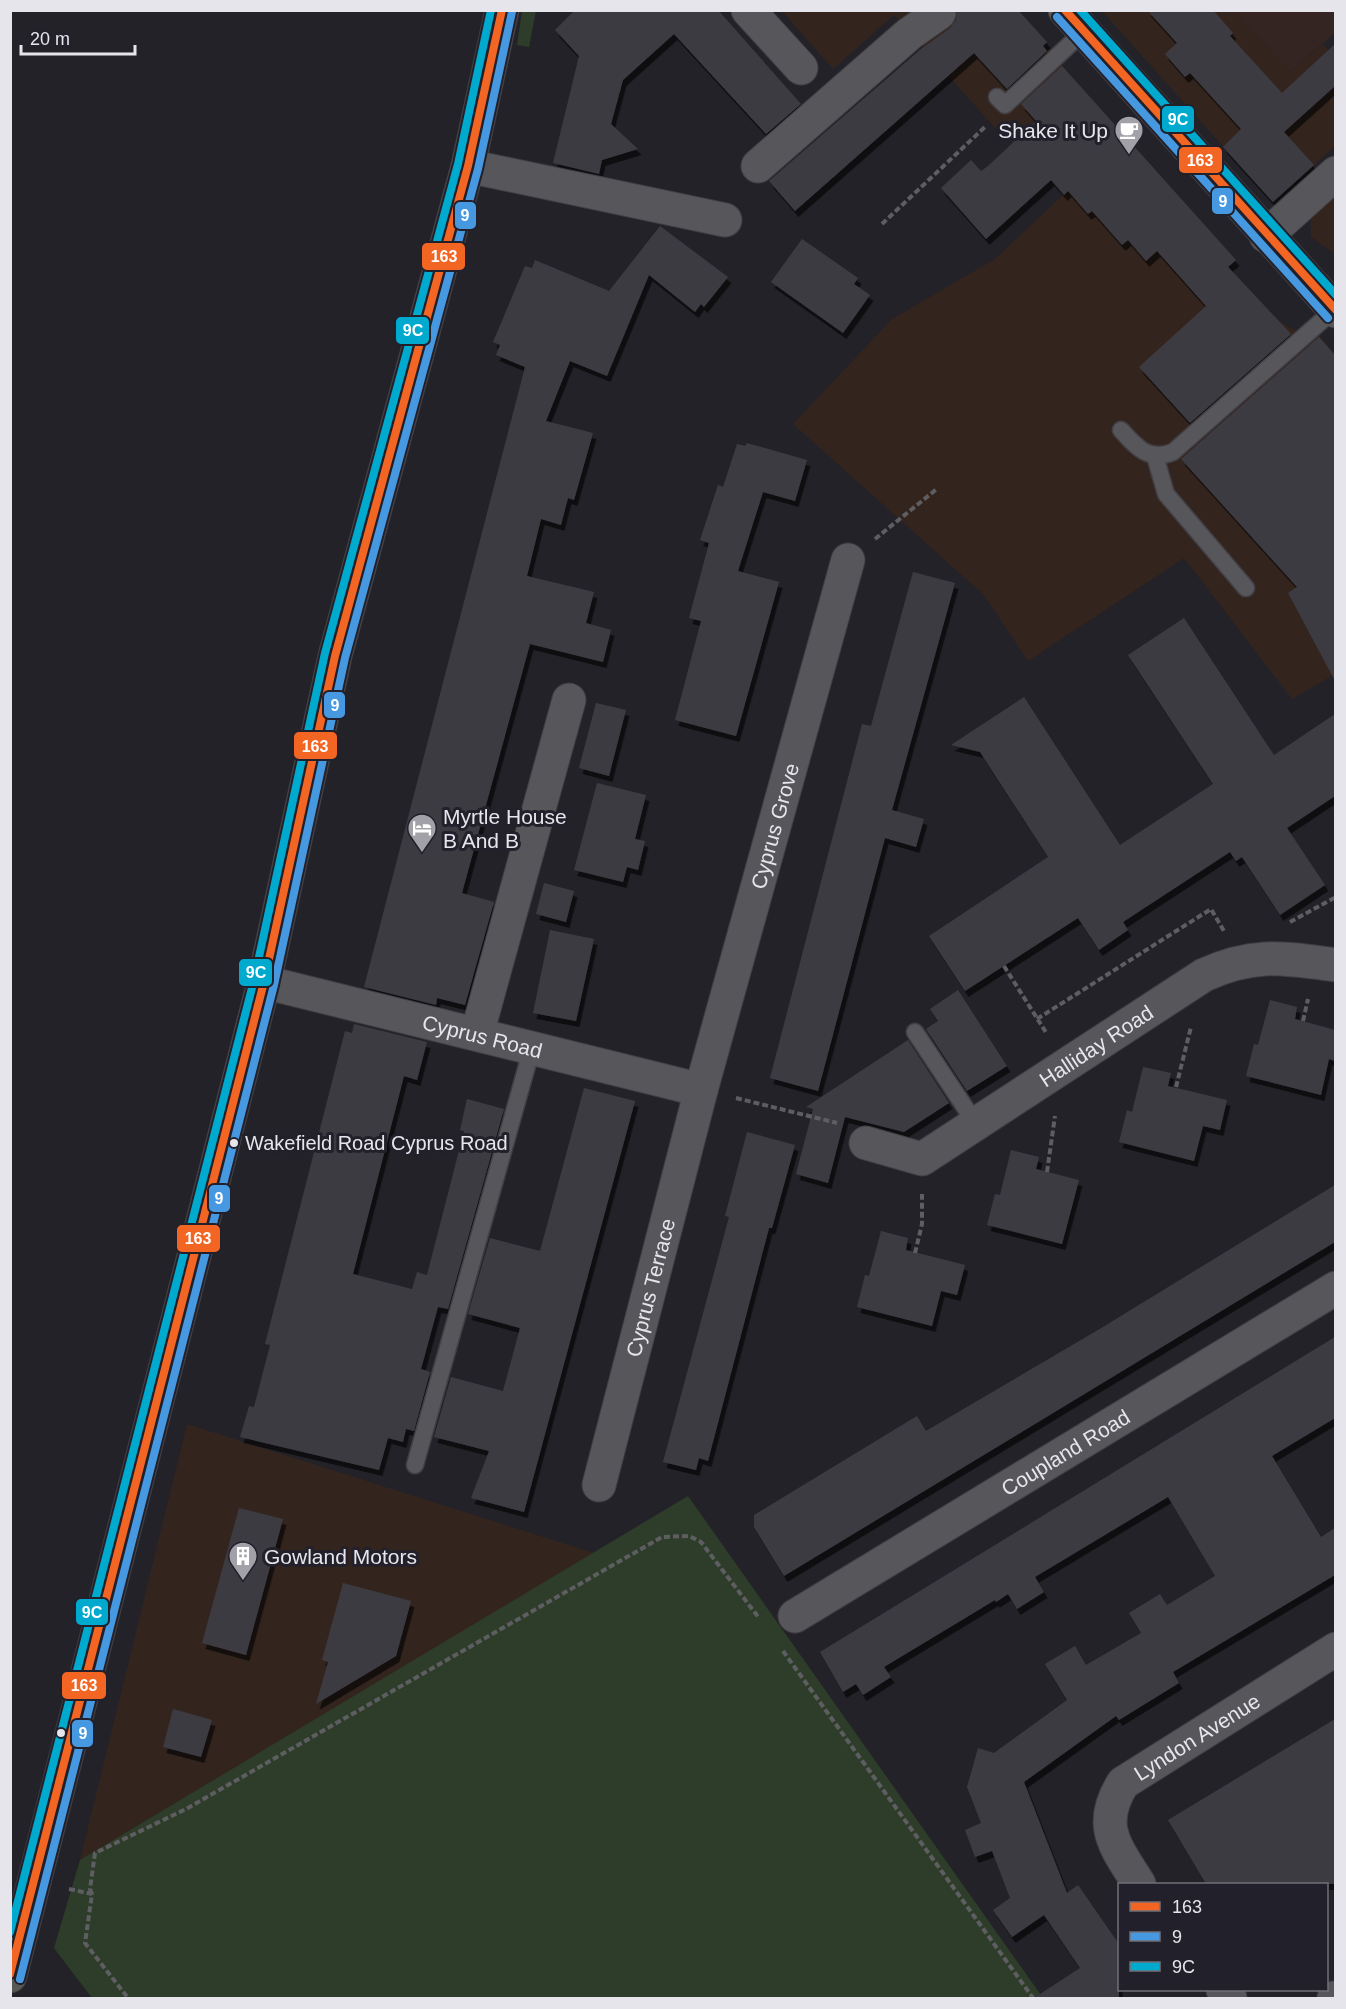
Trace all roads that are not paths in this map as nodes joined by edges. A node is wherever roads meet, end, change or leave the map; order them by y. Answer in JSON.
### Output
{"nodes":[{"id":1,"x":502,"y":10,"type":"edge"},
{"id":2,"x":748,"y":10,"type":"edge"},
{"id":3,"x":939,"y":13,"type":"dead end"},
{"id":4,"x":1075,"y":21,"type":"edge"},
{"id":5,"x":801,"y":68,"type":"dead end"},
{"id":6,"x":1001,"y":101,"type":"road end"},
{"id":7,"x":468,"y":166,"type":"junction"},
{"id":8,"x":758,"y":166,"type":"dead end"},
{"id":9,"x":1335,"y":173,"type":"edge"},
{"id":10,"x":725,"y":220,"type":"dead end"},
{"id":11,"x":1266,"y":236,"type":"junction"},
{"id":12,"x":1335,"y":310,"type":"edge"},
{"id":13,"x":1121,"y":430,"type":"dead end"},
{"id":14,"x":1155,"y":456,"type":"junction"},
{"id":15,"x":848,"y":560,"type":"road end"},
{"id":16,"x":1246,"y":588,"type":"dead end"},
{"id":17,"x":569,"y":700,"type":"dead end"},
{"id":18,"x":1335,"y":965,"type":"edge"},
{"id":19,"x":264,"y":982,"type":"junction"},
{"id":20,"x":915,"y":1032,"type":"dead end"},
{"id":21,"x":477,"y":1034,"type":"junction"},
{"id":22,"x":532,"y":1048,"type":"junction"},
{"id":23,"x":700,"y":1090,"type":"junction"},
{"id":24,"x":976,"y":1124,"type":"junction"},
{"id":25,"x":866,"y":1143,"type":"road end"},
{"id":26,"x":1335,"y":1288,"type":"edge"},
{"id":27,"x":415,"y":1465,"type":"dead end"},
{"id":28,"x":599,"y":1485,"type":"dead end"},
{"id":29,"x":780,"y":1620,"type":"road end"},
{"id":30,"x":1335,"y":1649,"type":"edge"},
{"id":31,"x":1138,"y":1883,"type":"edge"},
{"id":32,"x":10,"y":1976,"type":"edge"}],
"edges":[{"from":1,"to":7,"type":"main road"},
{"from":2,"to":5,"type":"street"},
{"from":3,"to":8,"type":"street"},
{"from":4,"to":6,"type":"lane"},
{"from":4,"to":11,"type":"main road"},
{"from":7,"to":10,"type":"street"},
{"from":7,"to":19,"type":"main road"},
{"from":9,"to":11,"type":"street"},
{"from":11,"to":12,"type":"main road"},
{"from":12,"to":14,"type":"lane"},
{"from":13,"to":14,"type":"lane"},
{"from":14,"to":16,"type":"lane"},
{"from":15,"to":23,"type":"street","name":"Cyprus Grove"},
{"from":17,"to":21,"type":"street"},
{"from":18,"to":24,"type":"street","name":"Halliday Road"},
{"from":19,"to":21,"type":"street","name":"Cyprus Road"},
{"from":19,"to":32,"type":"main road"},
{"from":20,"to":24,"type":"lane"},
{"from":21,"to":22,"type":"street","name":"Cyprus Road"},
{"from":22,"to":23,"type":"street","name":"Cyprus Road"},
{"from":22,"to":27,"type":"lane"},
{"from":23,"to":28,"type":"street","name":"Cyprus Terrace"},
{"from":24,"to":25,"type":"street","name":"Halliday Road"},
{"from":26,"to":29,"type":"street","name":"Coupland Road"},
{"from":30,"to":31,"type":"street","name":"Lyndon Avenue"}]}
